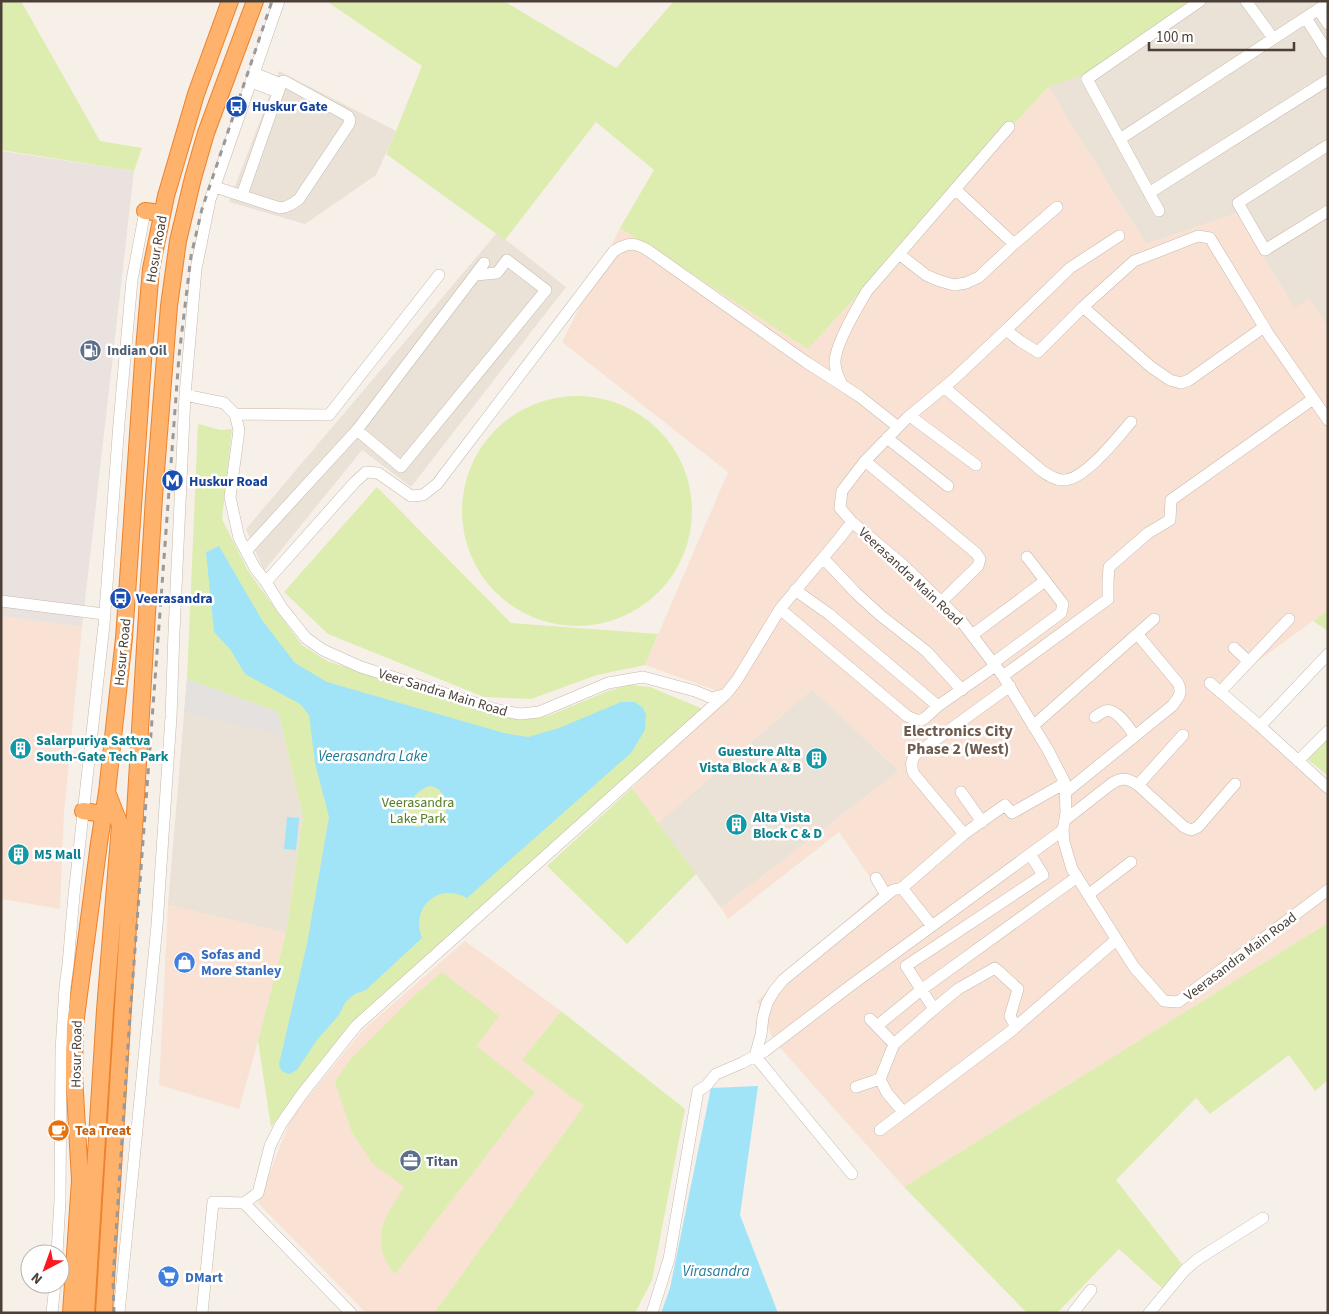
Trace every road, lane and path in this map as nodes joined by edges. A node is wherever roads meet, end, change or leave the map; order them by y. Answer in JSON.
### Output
{"nodes":[{"id":1,"x":230,"y":1,"type":"edge"},
{"id":2,"x":255,"y":1,"type":"edge"},
{"id":3,"x":279,"y":1,"type":"edge"},
{"id":4,"x":1200,"y":1,"type":"edge"},
{"id":5,"x":1246,"y":1,"type":"edge"},
{"id":6,"x":1323,"y":6,"type":"edge"},
{"id":7,"x":1306,"y":18,"type":"junction"},
{"id":8,"x":1328,"y":24,"type":"edge"},
{"id":9,"x":1273,"y":38,"type":"junction"},
{"id":10,"x":1328,"y":53,"type":"edge"},
{"id":11,"x":252,"y":78,"type":"junction"},
{"id":12,"x":1328,"y":80,"type":"edge"},
{"id":13,"x":280,"y":88,"type":"junction"},
{"id":14,"x":1009,"y":127,"type":"dead end"},
{"id":15,"x":1120,"y":138,"type":"junction"},
{"id":16,"x":1328,"y":145,"type":"edge"},
{"id":17,"x":215,"y":187,"type":"junction"},
{"id":18,"x":954,"y":189,"type":"junction"},
{"id":19,"x":1149,"y":193,"type":"junction"},
{"id":20,"x":242,"y":195,"type":"junction"},
{"id":21,"x":1057,"y":208,"type":"dead end"},
{"id":22,"x":145,"y":211,"type":"joint"},
{"id":23,"x":1159,"y":211,"type":"dead end"},
{"id":24,"x":1328,"y":211,"type":"edge"},
{"id":25,"x":162,"y":213,"type":"junction"},
{"id":26,"x":1119,"y":236,"type":"dead end"},
{"id":27,"x":1014,"y":244,"type":"junction"},
{"id":28,"x":899,"y":254,"type":"junction"},
{"id":29,"x":484,"y":264,"type":"dead end"},
{"id":30,"x":439,"y":275,"type":"dead end"},
{"id":31,"x":476,"y":275,"type":"junction"},
{"id":32,"x":1083,"y":307,"type":"junction"},
{"id":33,"x":1264,"y":327,"type":"junction"},
{"id":34,"x":1006,"y":330,"type":"junction"},
{"id":35,"x":842,"y":385,"type":"junction"},
{"id":36,"x":944,"y":388,"type":"junction"},
{"id":37,"x":185,"y":395,"type":"junction"},
{"id":38,"x":1313,"y":399,"type":"junction"},
{"id":39,"x":235,"y":414,"type":"junction"},
{"id":40,"x":910,"y":416,"type":"junction"},
{"id":41,"x":1328,"y":420,"type":"edge"},
{"id":42,"x":1132,"y":422,"type":"dead end"},
{"id":43,"x":898,"y":427,"type":"junction"},
{"id":44,"x":357,"y":430,"type":"junction"},
{"id":45,"x":887,"y":438,"type":"junction"},
{"id":46,"x":865,"y":461,"type":"junction"},
{"id":47,"x":976,"y":465,"type":"dead end"},
{"id":48,"x":948,"y":486,"type":"dead end"},
{"id":49,"x":852,"y":522,"type":"junction"},
{"id":50,"x":246,"y":551,"type":"junction"},
{"id":51,"x":1027,"y":557,"type":"dead end"},
{"id":52,"x":823,"y":558,"type":"junction"},
{"id":53,"x":1045,"y":581,"type":"junction"},
{"id":54,"x":266,"y":582,"type":"junction"},
{"id":55,"x":795,"y":590,"type":"junction"},
{"id":56,"x":1,"y":601,"type":"edge"},
{"id":57,"x":941,"y":602,"type":"junction"},
{"id":58,"x":780,"y":609,"type":"junction"},
{"id":59,"x":104,"y":614,"type":"junction"},
{"id":60,"x":126,"y":615,"type":"junction"},
{"id":61,"x":147,"y":617,"type":"junction"},
{"id":62,"x":1154,"y":619,"type":"dead end"},
{"id":63,"x":1289,"y":619,"type":"dead end"},
{"id":64,"x":972,"y":635,"type":"junction"},
{"id":65,"x":1138,"y":635,"type":"junction"},
{"id":66,"x":1234,"y":648,"type":"dead end"},
{"id":67,"x":1328,"y":654,"type":"edge"},
{"id":68,"x":1248,"y":661,"type":"junction"},
{"id":69,"x":994,"y":664,"type":"junction"},
{"id":70,"x":1006,"y":681,"type":"junction"},
{"id":71,"x":1210,"y":683,"type":"dead end"},
{"id":72,"x":962,"y":690,"type":"junction"},
{"id":73,"x":1220,"y":692,"type":"junction"},
{"id":74,"x":726,"y":694,"type":"junction"},
{"id":75,"x":938,"y":706,"type":"junction"},
{"id":76,"x":1095,"y":717,"type":"dead end"},
{"id":77,"x":1033,"y":726,"type":"junction"},
{"id":78,"x":1260,"y":726,"type":"junction"},
{"id":79,"x":1328,"y":731,"type":"edge"},
{"id":80,"x":1183,"y":735,"type":"dead end"},
{"id":81,"x":1135,"y":736,"type":"junction"},
{"id":82,"x":1298,"y":761,"type":"junction"},
{"id":83,"x":1236,"y":784,"type":"dead end"},
{"id":84,"x":1138,"y":785,"type":"junction"},
{"id":85,"x":1066,"y":788,"type":"junction"},
{"id":86,"x":1328,"y":788,"type":"edge"},
{"id":87,"x":107,"y":792,"type":"junction"},
{"id":88,"x":961,"y":792,"type":"dead end"},
{"id":89,"x":84,"y":811,"type":"junction"},
{"id":90,"x":103,"y":814,"type":"junction"},
{"id":91,"x":982,"y":822,"type":"junction"},
{"id":92,"x":1064,"y":825,"type":"junction"},
{"id":93,"x":964,"y":834,"type":"junction"},
{"id":94,"x":1030,"y":854,"type":"junction"},
{"id":95,"x":1131,"y":862,"type":"dead end"},
{"id":96,"x":1076,"y":877,"type":"junction"},
{"id":97,"x":876,"y":878,"type":"dead end"},
{"id":98,"x":902,"y":888,"type":"junction"},
{"id":99,"x":1328,"y":890,"type":"edge"},
{"id":100,"x":886,"y":895,"type":"junction"},
{"id":101,"x":1088,"y":895,"type":"junction"},
{"id":102,"x":932,"y":926,"type":"junction"},
{"id":103,"x":1116,"y":940,"type":"junction"},
{"id":104,"x":921,"y":990,"type":"junction"},
{"id":105,"x":934,"y":1009,"type":"junction"},
{"id":106,"x":1016,"y":1027,"type":"junction"},
{"id":107,"x":894,"y":1044,"type":"junction"},
{"id":108,"x":755,"y":1056,"type":"junction"},
{"id":109,"x":880,"y":1079,"type":"junction"},
{"id":110,"x":856,"y":1087,"type":"dead end"},
{"id":111,"x":903,"y":1112,"type":"junction"},
{"id":112,"x":880,"y":1130,"type":"dead end"},
{"id":113,"x":852,"y":1174,"type":"dead end"},
{"id":114,"x":244,"y":1203,"type":"junction"},
{"id":115,"x":1263,"y":1218,"type":"dead end"},
{"id":116,"x":58,"y":1244,"type":"edge"},
{"id":117,"x":1092,"y":1290,"type":"dead end"},
{"id":118,"x":54,"y":1294,"type":"edge"},
{"id":119,"x":52,"y":1313,"type":"edge"},
{"id":120,"x":71,"y":1313,"type":"edge"},
{"id":121,"x":86,"y":1313,"type":"edge"},
{"id":122,"x":104,"y":1313,"type":"edge"},
{"id":123,"x":119,"y":1313,"type":"edge"},
{"id":124,"x":202,"y":1313,"type":"edge"},
{"id":125,"x":351,"y":1313,"type":"edge"},
{"id":126,"x":652,"y":1313,"type":"edge"},
{"id":127,"x":1073,"y":1313,"type":"edge"},
{"id":128,"x":1149,"y":1313,"type":"edge"}],
"edges":[{"from":1,"to":25,"type":"highway","name":"Hosur Road"},
{"from":2,"to":61,"type":"highway","name":"Hosur Road"},
{"from":3,"to":11,"type":"street"},
{"from":4,"to":15,"type":"street"},
{"from":5,"to":9,"type":"street"},
{"from":6,"to":7,"type":"street"},
{"from":6,"to":8,"type":"street"},
{"from":7,"to":9,"type":"street"},
{"from":7,"to":10,"type":"street"},
{"from":9,"to":15,"type":"street"},
{"from":11,"to":13,"type":"street"},
{"from":11,"to":17,"type":"street"},
{"from":12,"to":19,"type":"street"},
{"from":13,"to":20,"type":"street"},
{"from":13,"to":20,"type":"street"},
{"from":14,"to":18,"type":"street"},
{"from":15,"to":19,"type":"street"},
{"from":16,"to":24,"type":"street"},
{"from":17,"to":20,"type":"street"},
{"from":17,"to":37,"type":"street"},
{"from":18,"to":27,"type":"street"},
{"from":18,"to":28,"type":"street"},
{"from":19,"to":23,"type":"street"},
{"from":21,"to":27,"type":"street"},
{"from":22,"to":25,"type":"highway"},
{"from":22,"to":59,"type":"street"},
{"from":25,"to":60,"type":"highway","name":"Hosur Road"},
{"from":26,"to":34,"type":"street"},
{"from":27,"to":28,"type":"street"},
{"from":28,"to":35,"type":"street"},
{"from":29,"to":31,"type":"street"},
{"from":30,"to":39,"type":"street"},
{"from":31,"to":44,"type":"street"},
{"from":31,"to":44,"type":"street"},
{"from":32,"to":33,"type":"street"},
{"from":32,"to":33,"type":"street"},
{"from":32,"to":34,"type":"street"},
{"from":33,"to":38,"type":"street"},
{"from":34,"to":36,"type":"street"},
{"from":35,"to":43,"type":"street"},
{"from":35,"to":54,"type":"street"},
{"from":36,"to":40,"type":"street"},
{"from":36,"to":42,"type":"street"},
{"from":37,"to":39,"type":"street"},
{"from":37,"to":123,"type":"street"},
{"from":38,"to":41,"type":"street"},
{"from":38,"to":70,"type":"street"},
{"from":39,"to":50,"type":"street","name":"Veer Sandra Main Road"},
{"from":40,"to":43,"type":"street"},
{"from":40,"to":47,"type":"street"},
{"from":43,"to":45,"type":"street"},
{"from":44,"to":50,"type":"street"},
{"from":45,"to":46,"type":"street"},
{"from":45,"to":48,"type":"street"},
{"from":46,"to":49,"type":"street"},
{"from":46,"to":57,"type":"street"},
{"from":49,"to":52,"type":"street"},
{"from":49,"to":57,"type":"street","name":"Veerasandra Main Road"},
{"from":50,"to":54,"type":"street","name":"Veer Sandra Main Road"},
{"from":51,"to":53,"type":"street"},
{"from":52,"to":55,"type":"street"},
{"from":52,"to":72,"type":"street"},
{"from":53,"to":64,"type":"street"},
{"from":53,"to":69,"type":"street"},
{"from":54,"to":74,"type":"street","name":"Veer Sandra Main Road"},
{"from":55,"to":58,"type":"street"},
{"from":55,"to":75,"type":"street"},
{"from":56,"to":59,"type":"street"},
{"from":57,"to":64,"type":"street","name":"Veerasandra Main Road"},
{"from":58,"to":74,"type":"street"},
{"from":58,"to":75,"type":"street"},
{"from":59,"to":89,"type":"street"},
{"from":60,"to":61,"type":"highway"},
{"from":60,"to":87,"type":"highway","name":"Hosur Road"},
{"from":61,"to":122,"type":"highway","name":"Hosur Road"},
{"from":62,"to":65,"type":"street"},
{"from":63,"to":68,"type":"street"},
{"from":64,"to":69,"type":"street","name":"Veerasandra Main Road"},
{"from":65,"to":77,"type":"street"},
{"from":65,"to":81,"type":"street"},
{"from":66,"to":68,"type":"street"},
{"from":67,"to":78,"type":"street"},
{"from":68,"to":73,"type":"street"},
{"from":69,"to":70,"type":"street","name":"Veerasandra Main Road"},
{"from":69,"to":72,"type":"street"},
{"from":70,"to":77,"type":"street","name":"Veerasandra Main Road"},
{"from":70,"to":93,"type":"street"},
{"from":71,"to":73,"type":"street"},
{"from":72,"to":75,"type":"street"},
{"from":73,"to":78,"type":"street"},
{"from":74,"to":114,"type":"street"},
{"from":76,"to":81,"type":"street"},
{"from":77,"to":85,"type":"street","name":"Veerasandra Main Road"},
{"from":78,"to":82,"type":"street"},
{"from":79,"to":82,"type":"street"},
{"from":80,"to":84,"type":"street"},
{"from":81,"to":85,"type":"street"},
{"from":82,"to":86,"type":"street"},
{"from":83,"to":84,"type":"street"},
{"from":84,"to":92,"type":"street"},
{"from":85,"to":91,"type":"street"},
{"from":85,"to":92,"type":"street","name":"Veerasandra Main Road"},
{"from":87,"to":90,"type":"highway","name":"Hosur Road"},
{"from":87,"to":121,"type":"highway"},
{"from":88,"to":91,"type":"street"},
{"from":89,"to":90,"type":"highway"},
{"from":89,"to":116,"type":"street"},
{"from":90,"to":120,"type":"highway","name":"Hosur Road"},
{"from":91,"to":93,"type":"street"},
{"from":92,"to":94,"type":"street"},
{"from":92,"to":96,"type":"street","name":"Veerasandra Main Road"},
{"from":93,"to":98,"type":"street"},
{"from":94,"to":102,"type":"street"},
{"from":94,"to":104,"type":"street"},
{"from":95,"to":101,"type":"street"},
{"from":96,"to":101,"type":"street","name":"Veerasandra Main Road"},
{"from":96,"to":104,"type":"street"},
{"from":97,"to":100,"type":"street"},
{"from":98,"to":100,"type":"street"},
{"from":98,"to":102,"type":"street"},
{"from":99,"to":103,"type":"street","name":"Veerasandra Main Road"},
{"from":100,"to":108,"type":"street"},
{"from":101,"to":103,"type":"street","name":"Veerasandra Main Road"},
{"from":102,"to":108,"type":"street"},
{"from":103,"to":106,"type":"street"},
{"from":104,"to":105,"type":"street"},
{"from":104,"to":107,"type":"street"},
{"from":105,"to":106,"type":"street"},
{"from":105,"to":107,"type":"street"},
{"from":106,"to":111,"type":"street"},
{"from":107,"to":109,"type":"street"},
{"from":108,"to":113,"type":"street"},
{"from":108,"to":126,"type":"street"},
{"from":109,"to":110,"type":"street"},
{"from":109,"to":111,"type":"street"},
{"from":111,"to":112,"type":"street"},
{"from":114,"to":124,"type":"street"},
{"from":114,"to":125,"type":"street"},
{"from":115,"to":128,"type":"street"},
{"from":117,"to":127,"type":"street"},
{"from":118,"to":119,"type":"street"}]}
